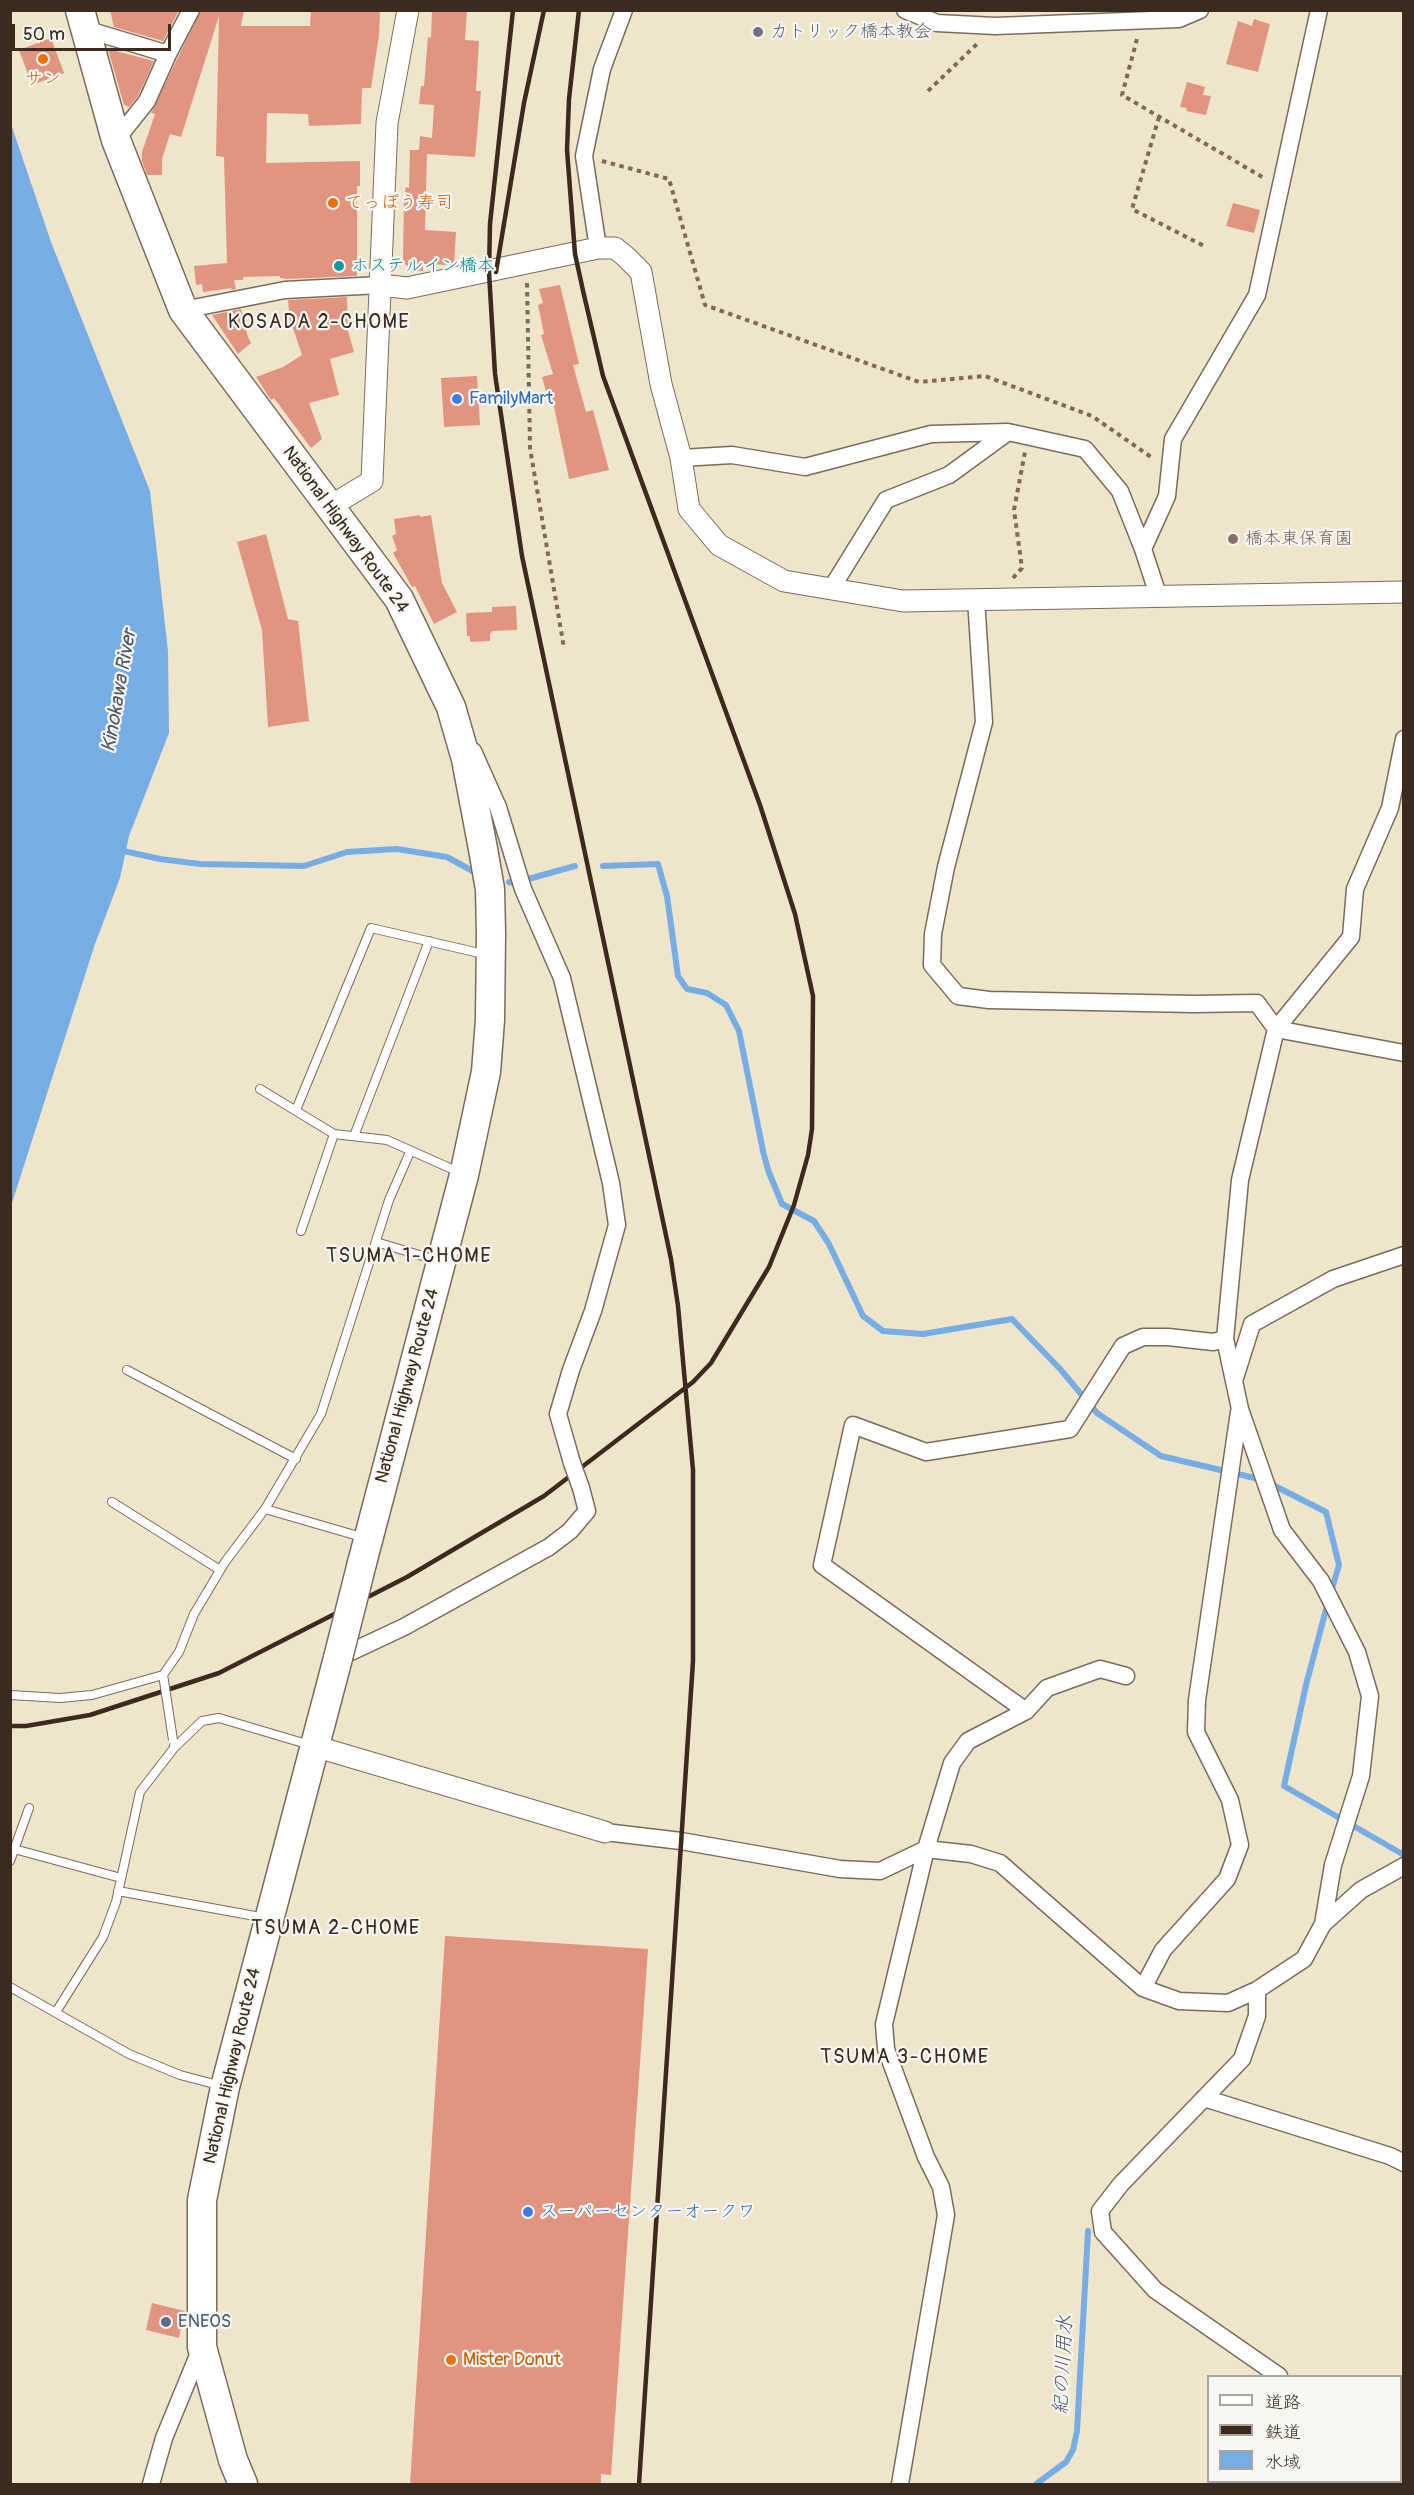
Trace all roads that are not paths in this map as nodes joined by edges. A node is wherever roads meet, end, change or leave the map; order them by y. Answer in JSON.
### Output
{"nodes":[{"id":1,"x":190,"y":10,"type":"edge"},
{"id":2,"x":408,"y":10,"type":"edge"},
{"id":3,"x":905,"y":10,"type":"edge"},
{"id":4,"x":1200,"y":10,"type":"edge"},
{"id":5,"x":1319,"y":10,"type":"edge"},
{"id":6,"x":624,"y":11,"type":"edge"},
{"id":7,"x":82,"y":20,"type":"edge"},
{"id":8,"x":168,"y":54,"type":"junction"},
{"id":9,"x":116,"y":140,"type":"junction"},
{"id":10,"x":598,"y":248,"type":"junction"},
{"id":11,"x":380,"y":285,"type":"junction"},
{"id":12,"x":183,"y":310,"type":"junction"},
{"id":13,"x":1008,"y":432,"type":"junction"},
{"id":14,"x":681,"y":458,"type":"junction"},
{"id":15,"x":329,"y":507,"type":"junction"},
{"id":16,"x":1143,"y":549,"type":"junction"},
{"id":17,"x":831,"y":589,"type":"junction"},
{"id":18,"x":1404,"y":592,"type":"edge"},
{"id":19,"x":1158,"y":595,"type":"junction"},
{"id":20,"x":985,"y":599,"type":"junction"},
{"id":21,"x":456,"y":725,"type":"junction"},
{"id":22,"x":1404,"y":739,"type":"edge"},
{"id":23,"x":429,"y":941,"type":"junction"},
{"id":24,"x":491,"y":956,"type":"junction"},
{"id":25,"x":1276,"y":1029,"type":"junction"},
{"id":26,"x":1404,"y":1053,"type":"edge"},
{"id":27,"x":260,"y":1089,"type":"dead end"},
{"id":28,"x":296,"y":1110,"type":"junction"},
{"id":29,"x":334,"y":1134,"type":"junction"},
{"id":30,"x":354,"y":1136,"type":"junction"},
{"id":31,"x":410,"y":1152,"type":"junction"},
{"id":32,"x":464,"y":1175,"type":"junction"},
{"id":33,"x":301,"y":1231,"type":"dead end"},
{"id":34,"x":376,"y":1242,"type":"junction"},
{"id":35,"x":1404,"y":1255,"type":"edge"},
{"id":36,"x":440,"y":1261,"type":"junction"},
{"id":37,"x":1225,"y":1339,"type":"junction"},
{"id":38,"x":127,"y":1370,"type":"dead end"},
{"id":39,"x":1234,"y":1382,"type":"junction"},
{"id":40,"x":1240,"y":1408,"type":"junction"},
{"id":41,"x":296,"y":1459,"type":"junction"},
{"id":42,"x":112,"y":1502,"type":"dead end"},
{"id":43,"x":265,"y":1509,"type":"junction"},
{"id":44,"x":365,"y":1551,"type":"junction"},
{"id":45,"x":220,"y":1570,"type":"junction"},
{"id":46,"x":338,"y":1658,"type":"junction"},
{"id":47,"x":1126,"y":1676,"type":"dead end"},
{"id":48,"x":163,"y":1678,"type":"junction"},
{"id":49,"x":10,"y":1695,"type":"edge"},
{"id":50,"x":1026,"y":1711,"type":"junction"},
{"id":51,"x":174,"y":1744,"type":"junction"},
{"id":52,"x":314,"y":1746,"type":"junction"},
{"id":53,"x":28,"y":1808,"type":"dead end"},
{"id":54,"x":605,"y":1832,"type":"joint"},
{"id":55,"x":14,"y":1849,"type":"junction"},
{"id":56,"x":927,"y":1849,"type":"junction"},
{"id":57,"x":10,"y":1861,"type":"edge"},
{"id":58,"x":1404,"y":1866,"type":"edge"},
{"id":59,"x":121,"y":1878,"type":"junction"},
{"id":60,"x":118,"y":1891,"type":"junction"},
{"id":61,"x":269,"y":1918,"type":"junction"},
{"id":62,"x":1323,"y":1924,"type":"junction"},
{"id":63,"x":10,"y":1987,"type":"edge"},
{"id":64,"x":1143,"y":1988,"type":"junction"},
{"id":65,"x":1257,"y":1990,"type":"junction"},
{"id":66,"x":56,"y":2012,"type":"junction"},
{"id":67,"x":225,"y":2087,"type":"junction"},
{"id":68,"x":1204,"y":2098,"type":"junction"},
{"id":69,"x":1404,"y":2163,"type":"edge"},
{"id":70,"x":202,"y":2347,"type":"junction"},
{"id":71,"x":1278,"y":2375,"type":"edge"},
{"id":72,"x":151,"y":2484,"type":"edge"},
{"id":73,"x":243,"y":2484,"type":"edge"},
{"id":74,"x":900,"y":2484,"type":"edge"}],
"edges":[{"from":1,"to":8,"type":"street"},
{"from":2,"to":11,"type":"street"},
{"from":3,"to":4,"type":"street"},
{"from":5,"to":16,"type":"street"},
{"from":6,"to":10,"type":"street"},
{"from":7,"to":8,"type":"street"},
{"from":7,"to":9,"type":"highway","name":"National Highway Route 24"},
{"from":8,"to":9,"type":"street"},
{"from":9,"to":12,"type":"highway","name":"National Highway Route 24"},
{"from":10,"to":11,"type":"street"},
{"from":10,"to":14,"type":"street"},
{"from":11,"to":12,"type":"street"},
{"from":11,"to":15,"type":"street"},
{"from":12,"to":15,"type":"highway","name":"National Highway Route 24"},
{"from":13,"to":14,"type":"street"},
{"from":13,"to":16,"type":"street"},
{"from":13,"to":17,"type":"street"},
{"from":14,"to":17,"type":"street"},
{"from":15,"to":21,"type":"highway","name":"National Highway Route 24"},
{"from":16,"to":19,"type":"street"},
{"from":17,"to":20,"type":"street"},
{"from":18,"to":19,"type":"street"},
{"from":19,"to":20,"type":"street"},
{"from":20,"to":25,"type":"street"},
{"from":21,"to":24,"type":"highway","name":"National Highway Route 24"},
{"from":21,"to":46,"type":"street","bridge":true},
{"from":22,"to":25,"type":"street"},
{"from":23,"to":24,"type":"lane"},
{"from":23,"to":28,"type":"lane"},
{"from":23,"to":30,"type":"lane"},
{"from":24,"to":32,"type":"highway","name":"National Highway Route 24"},
{"from":25,"to":26,"type":"street"},
{"from":25,"to":37,"type":"street"},
{"from":27,"to":28,"type":"lane"},
{"from":28,"to":29,"type":"lane"},
{"from":29,"to":30,"type":"lane"},
{"from":29,"to":33,"type":"lane"},
{"from":30,"to":31,"type":"lane"},
{"from":31,"to":32,"type":"lane"},
{"from":31,"to":34,"type":"lane"},
{"from":32,"to":36,"type":"highway","name":"National Highway Route 24"},
{"from":34,"to":36,"type":"lane"},
{"from":34,"to":41,"type":"lane"},
{"from":35,"to":39,"type":"street"},
{"from":36,"to":44,"type":"highway","name":"National Highway Route 24"},
{"from":37,"to":39,"type":"street"},
{"from":37,"to":50,"type":"street"},
{"from":38,"to":41,"type":"lane"},
{"from":39,"to":40,"type":"street"},
{"from":40,"to":62,"type":"street"},
{"from":40,"to":64,"type":"street"},
{"from":41,"to":43,"type":"lane"},
{"from":42,"to":45,"type":"lane"},
{"from":43,"to":44,"type":"lane"},
{"from":43,"to":45,"type":"lane"},
{"from":44,"to":46,"type":"highway","name":"National Highway Route 24","bridge":true},
{"from":45,"to":48,"type":"lane"},
{"from":46,"to":52,"type":"highway","name":"National Highway Route 24"},
{"from":47,"to":50,"type":"street"},
{"from":48,"to":49,"type":"lane"},
{"from":48,"to":51,"type":"lane","bridge":true},
{"from":50,"to":56,"type":"street"},
{"from":51,"to":52,"type":"lane"},
{"from":51,"to":59,"type":"lane"},
{"from":52,"to":54,"type":"street"},
{"from":52,"to":61,"type":"highway","name":"National Highway Route 24"},
{"from":53,"to":55,"type":"lane"},
{"from":54,"to":56,"type":"street"},
{"from":55,"to":57,"type":"lane"},
{"from":55,"to":59,"type":"lane"},
{"from":56,"to":64,"type":"street"},
{"from":56,"to":74,"type":"street"},
{"from":58,"to":62,"type":"street"},
{"from":59,"to":60,"type":"lane"},
{"from":60,"to":61,"type":"lane"},
{"from":60,"to":66,"type":"lane"},
{"from":61,"to":67,"type":"highway","name":"National Highway Route 24"},
{"from":62,"to":65,"type":"street"},
{"from":63,"to":66,"type":"lane"},
{"from":64,"to":65,"type":"street"},
{"from":65,"to":68,"type":"street"},
{"from":66,"to":67,"type":"lane"},
{"from":67,"to":70,"type":"highway","name":"National Highway Route 24"},
{"from":68,"to":69,"type":"street"},
{"from":68,"to":71,"type":"street"},
{"from":70,"to":72,"type":"street"},
{"from":70,"to":73,"type":"highway","name":"National Highway Route 24"}]}
